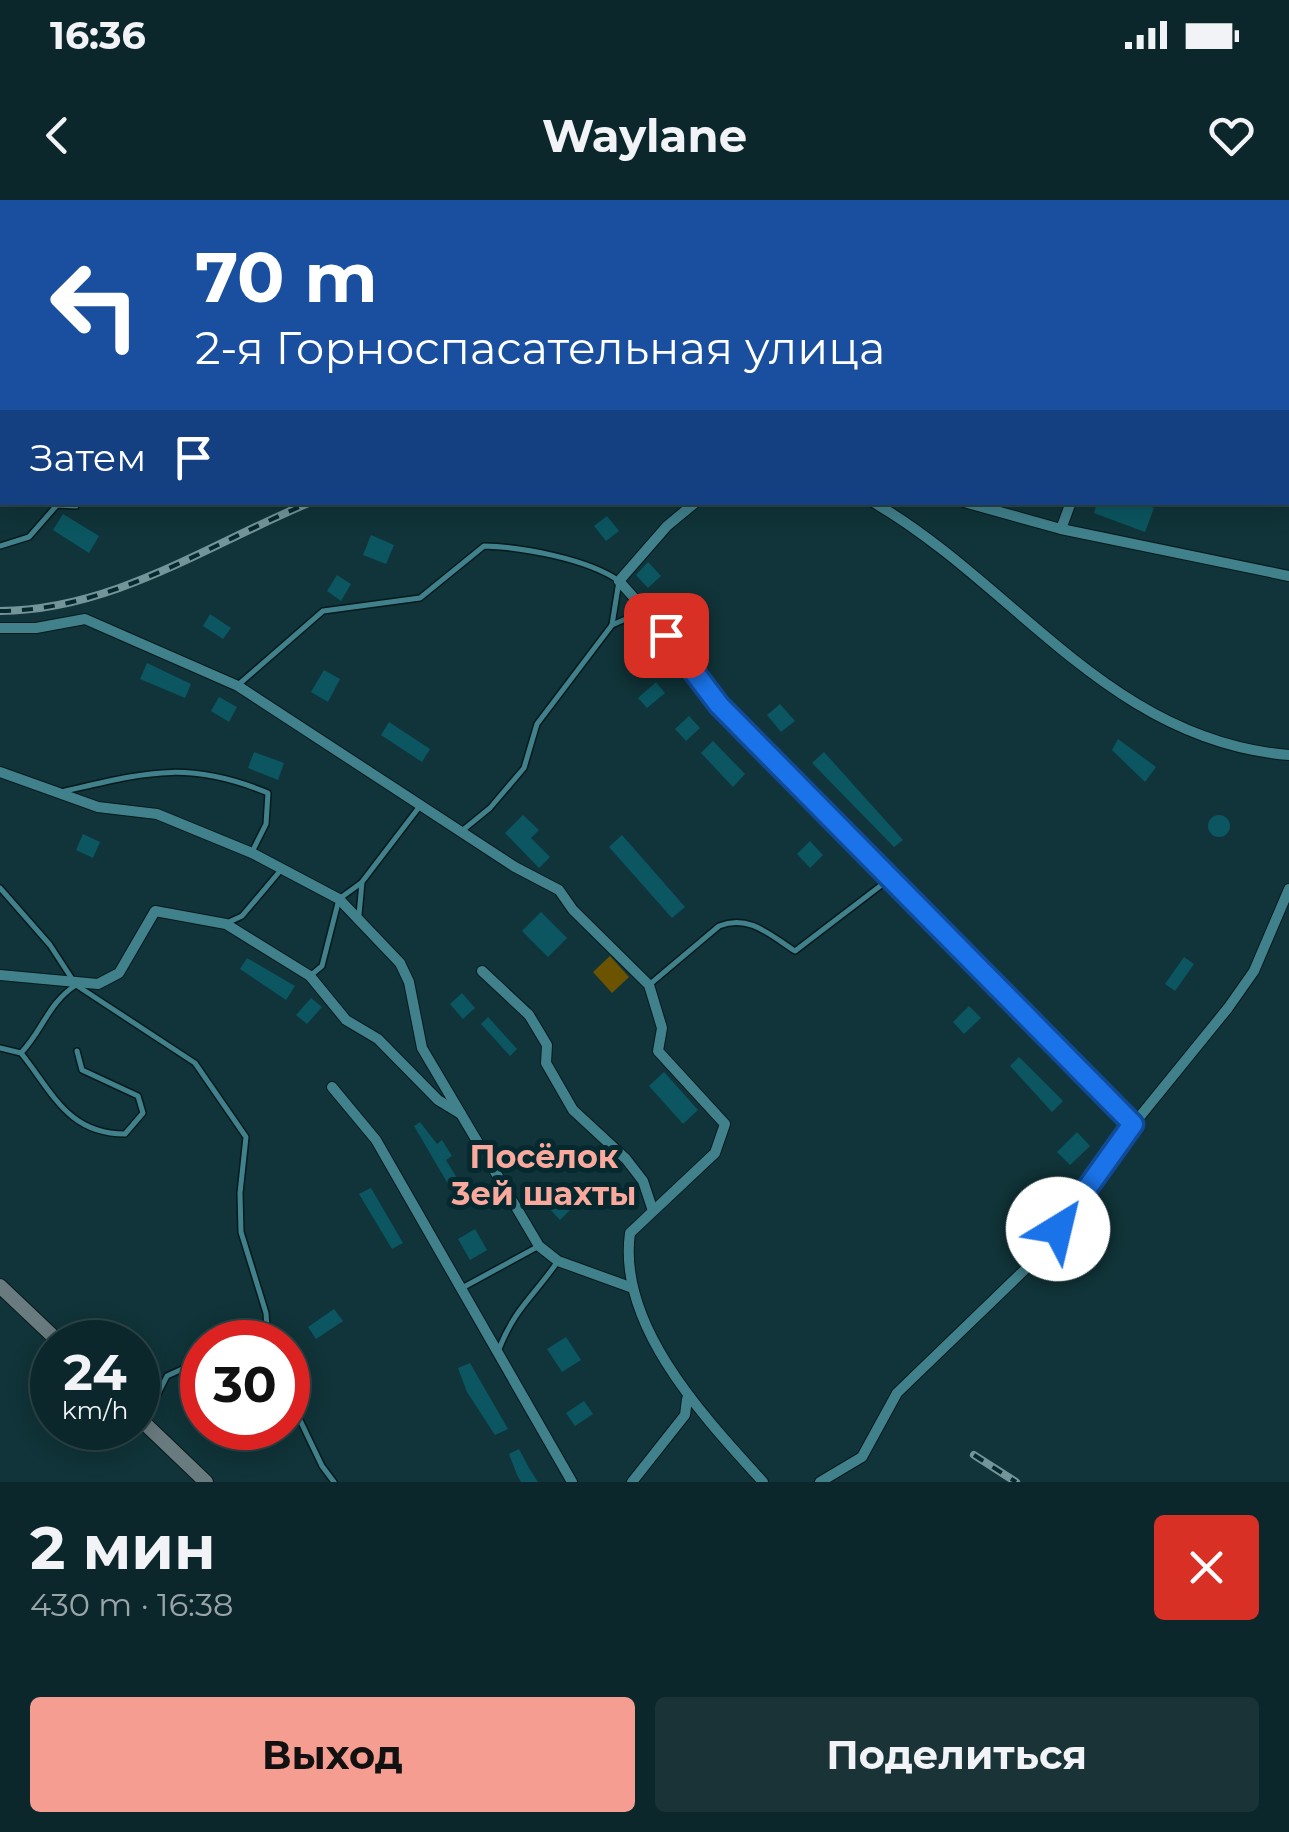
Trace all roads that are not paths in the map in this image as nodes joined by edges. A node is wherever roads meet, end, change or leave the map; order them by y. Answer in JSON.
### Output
{"nodes":[{"id":1,"x":692,"y":505,"type":"edge"},
{"id":2,"x":879,"y":505,"type":"edge"},
{"id":3,"x":975,"y":505,"type":"edge"},
{"id":4,"x":1071,"y":505,"type":"edge"},
{"id":5,"x":76,"y":506,"type":"dead end"},
{"id":6,"x":1061,"y":529,"type":"junction"},
{"id":7,"x":0,"y":546,"type":"edge"},
{"id":8,"x":1289,"y":576,"type":"edge"},
{"id":9,"x":619,"y":581,"type":"junction"},
{"id":10,"x":644,"y":611,"type":"junction"},
{"id":11,"x":612,"y":625,"type":"junction"},
{"id":12,"x":0,"y":628,"type":"edge"},
{"id":13,"x":238,"y":686,"type":"junction"},
{"id":14,"x":1289,"y":755,"type":"edge"},
{"id":15,"x":0,"y":772,"type":"edge"},
{"id":16,"x":59,"y":793,"type":"junction"},
{"id":17,"x":422,"y":804,"type":"junction"},
{"id":18,"x":463,"y":830,"type":"junction"},
{"id":19,"x":252,"y":853,"type":"junction"},
{"id":20,"x":282,"y":869,"type":"junction"},
{"id":21,"x":888,"y":880,"type":"junction"},
{"id":22,"x":362,"y":882,"type":"junction"},
{"id":23,"x":0,"y":888,"type":"edge"},
{"id":24,"x":1289,"y":889,"type":"edge"},
{"id":25,"x":340,"y":899,"type":"junction"},
{"id":26,"x":359,"y":916,"type":"junction"},
{"id":27,"x":226,"y":924,"type":"junction"},
{"id":28,"x":482,"y":971,"type":"dead end"},
{"id":29,"x":0,"y":974,"type":"edge"},
{"id":30,"x":310,"y":976,"type":"junction"},
{"id":31,"x":76,"y":985,"type":"junction"},
{"id":32,"x":649,"y":985,"type":"junction"},
{"id":33,"x":0,"y":1048,"type":"edge"},
{"id":34,"x":76,"y":1051,"type":"dead end"},
{"id":35,"x":21,"y":1054,"type":"junction"},
{"id":36,"x":332,"y":1087,"type":"dead end"},
{"id":37,"x":465,"y":1116,"type":"junction"},
{"id":38,"x":1133,"y":1124,"type":"junction"},
{"id":39,"x":652,"y":1208,"type":"junction"},
{"id":40,"x":539,"y":1246,"type":"junction"},
{"id":41,"x":558,"y":1261,"type":"junction"},
{"id":42,"x":0,"y":1286,"type":"edge"},
{"id":43,"x":630,"y":1287,"type":"junction"},
{"id":44,"x":461,"y":1288,"type":"junction"},
{"id":45,"x":36,"y":1320,"type":"edge"},
{"id":46,"x":266,"y":1320,"type":"edge"},
{"id":47,"x":496,"y":1356,"type":"junction"},
{"id":48,"x":180,"y":1370,"type":"edge"},
{"id":49,"x":160,"y":1389,"type":"edge"},
{"id":50,"x":687,"y":1398,"type":"junction"},
{"id":51,"x":160,"y":1439,"type":"edge"},
{"id":52,"x":310,"y":1441,"type":"edge"},
{"id":53,"x":206,"y":1482,"type":"edge"},
{"id":54,"x":334,"y":1482,"type":"edge"},
{"id":55,"x":572,"y":1482,"type":"edge"},
{"id":56,"x":632,"y":1482,"type":"edge"},
{"id":57,"x":763,"y":1482,"type":"edge"},
{"id":58,"x":820,"y":1482,"type":"edge"}],
"edges":[{"from":1,"to":9,"type":"street"},
{"from":2,"to":14,"type":"street"},
{"from":3,"to":6,"type":"street"},
{"from":4,"to":6,"type":"street"},
{"from":5,"to":7,"type":"lane"},
{"from":6,"to":8,"type":"street"},
{"from":9,"to":10,"type":"street"},
{"from":9,"to":11,"type":"lane"},
{"from":9,"to":13,"type":"lane"},
{"from":10,"to":11,"type":"lane"},
{"from":10,"to":21,"type":"street"},
{"from":11,"to":18,"type":"lane"},
{"from":12,"to":13,"type":"street"},
{"from":13,"to":17,"type":"street"},
{"from":15,"to":16,"type":"street"},
{"from":16,"to":19,"type":"street"},
{"from":16,"to":19,"type":"lane"},
{"from":17,"to":18,"type":"street"},
{"from":17,"to":22,"type":"lane"},
{"from":18,"to":32,"type":"street"},
{"from":19,"to":20,"type":"street"},
{"from":20,"to":25,"type":"street"},
{"from":20,"to":27,"type":"lane"},
{"from":21,"to":32,"type":"lane"},
{"from":21,"to":38,"type":"street"},
{"from":22,"to":25,"type":"lane"},
{"from":22,"to":26,"type":"lane"},
{"from":23,"to":31,"type":"lane"},
{"from":24,"to":38,"type":"street"},
{"from":25,"to":26,"type":"street"},
{"from":25,"to":30,"type":"lane"},
{"from":26,"to":37,"type":"street"},
{"from":27,"to":30,"type":"street"},
{"from":27,"to":31,"type":"street"},
{"from":28,"to":39,"type":"street"},
{"from":29,"to":31,"type":"street"},
{"from":30,"to":37,"type":"street"},
{"from":31,"to":35,"type":"lane"},
{"from":31,"to":46,"type":"lane"},
{"from":32,"to":39,"type":"street"},
{"from":33,"to":35,"type":"lane"},
{"from":34,"to":35,"type":"lane"},
{"from":36,"to":44,"type":"street"},
{"from":37,"to":40,"type":"street"},
{"from":38,"to":58,"type":"street"},
{"from":39,"to":43,"type":"street"},
{"from":40,"to":41,"type":"street"},
{"from":40,"to":44,"type":"lane"},
{"from":41,"to":43,"type":"street"},
{"from":41,"to":47,"type":"lane"},
{"from":42,"to":45,"type":"main road"},
{"from":43,"to":50,"type":"street"},
{"from":44,"to":47,"type":"street"},
{"from":47,"to":55,"type":"street"},
{"from":48,"to":49,"type":"lane"},
{"from":50,"to":56,"type":"street"},
{"from":50,"to":57,"type":"street"},
{"from":51,"to":53,"type":"main road"},
{"from":52,"to":54,"type":"lane"}]}
